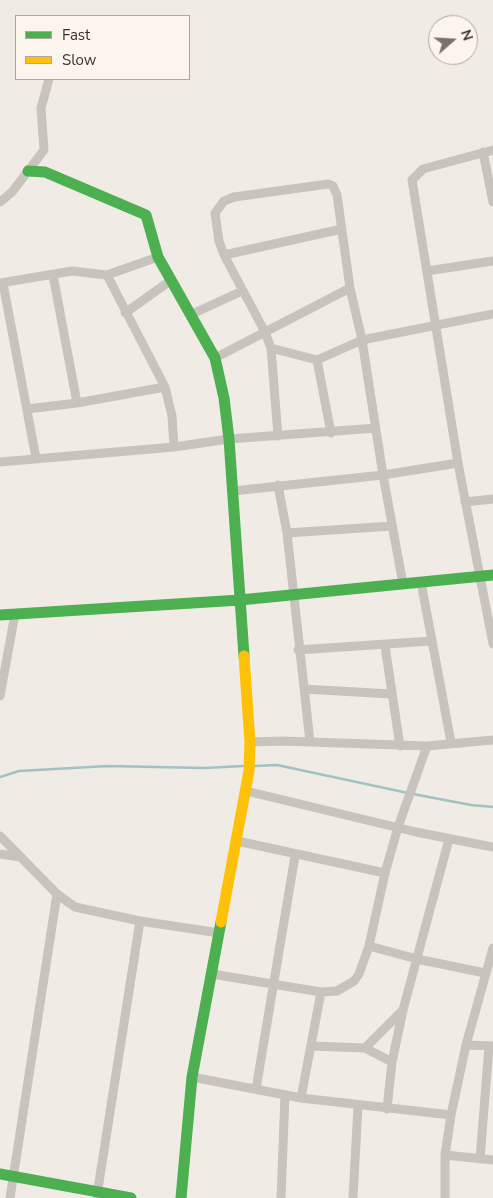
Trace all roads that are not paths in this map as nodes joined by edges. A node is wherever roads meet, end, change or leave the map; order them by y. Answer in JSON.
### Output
{"nodes":[{"id":1,"x":49,"y":80,"type":"edge"},
{"id":2,"x":493,"y":150,"type":"edge"},
{"id":3,"x":483,"y":152,"type":"junction"},
{"id":4,"x":28,"y":172,"type":"junction"},
{"id":5,"x":0,"y":202,"type":"edge"},
{"id":6,"x":493,"y":202,"type":"edge"},
{"id":7,"x":342,"y":229,"type":"junction"},
{"id":8,"x":224,"y":255,"type":"junction"},
{"id":9,"x":158,"y":257,"type":"junction"},
{"id":10,"x":493,"y":261,"type":"edge"},
{"id":11,"x":427,"y":271,"type":"junction"},
{"id":12,"x":54,"y":275,"type":"junction"},
{"id":13,"x":107,"y":275,"type":"junction"},
{"id":14,"x":170,"y":281,"type":"junction"},
{"id":15,"x":1,"y":283,"type":"edge"},
{"id":16,"x":350,"y":288,"type":"junction"},
{"id":17,"x":242,"y":291,"type":"junction"},
{"id":18,"x":125,"y":313,"type":"junction"},
{"id":19,"x":493,"y":314,"type":"edge"},
{"id":20,"x":190,"y":315,"type":"junction"},
{"id":21,"x":437,"y":326,"type":"junction"},
{"id":22,"x":265,"y":332,"type":"junction"},
{"id":23,"x":362,"y":340,"type":"junction"},
{"id":24,"x":271,"y":348,"type":"junction"},
{"id":25,"x":215,"y":358,"type":"junction"},
{"id":26,"x":318,"y":360,"type":"junction"},
{"id":27,"x":165,"y":387,"type":"junction"},
{"id":28,"x":77,"y":403,"type":"junction"},
{"id":29,"x":27,"y":409,"type":"junction"},
{"id":30,"x":376,"y":428,"type":"junction"},
{"id":31,"x":331,"y":433,"type":"junction"},
{"id":32,"x":278,"y":436,"type":"junction"},
{"id":33,"x":229,"y":439,"type":"junction"},
{"id":34,"x":174,"y":447,"type":"junction"},
{"id":35,"x":36,"y":458,"type":"junction"},
{"id":36,"x":0,"y":462,"type":"edge"},
{"id":37,"x":458,"y":462,"type":"junction"},
{"id":38,"x":383,"y":475,"type":"junction"},
{"id":39,"x":278,"y":485,"type":"junction"},
{"id":40,"x":233,"y":491,"type":"junction"},
{"id":41,"x":493,"y":499,"type":"edge"},
{"id":42,"x":465,"y":502,"type":"junction"},
{"id":43,"x":392,"y":526,"type":"junction"},
{"id":44,"x":287,"y":533,"type":"junction"},
{"id":45,"x":493,"y":575,"type":"edge"},
{"id":46,"x":479,"y":576,"type":"junction"},
{"id":47,"x":421,"y":582,"type":"junction"},
{"id":48,"x":403,"y":584,"type":"junction"},
{"id":49,"x":292,"y":594,"type":"junction"},
{"id":50,"x":240,"y":600,"type":"junction"},
{"id":51,"x":15,"y":614,"type":"junction"},
{"id":52,"x":0,"y":615,"type":"edge"},
{"id":53,"x":431,"y":641,"type":"junction"},
{"id":54,"x":493,"y":644,"type":"edge"},
{"id":55,"x":385,"y":646,"type":"junction"},
{"id":56,"x":298,"y":650,"type":"junction"},
{"id":57,"x":304,"y":689,"type":"junction"},
{"id":58,"x":391,"y":694,"type":"junction"},
{"id":59,"x":0,"y":696,"type":"edge"},
{"id":60,"x":493,"y":740,"type":"edge"},
{"id":61,"x":250,"y":742,"type":"junction"},
{"id":62,"x":310,"y":742,"type":"junction"},
{"id":63,"x":451,"y":742,"type":"junction"},
{"id":64,"x":400,"y":746,"type":"junction"},
{"id":65,"x":427,"y":746,"type":"junction"},
{"id":66,"x":246,"y":791,"type":"junction"},
{"id":67,"x":398,"y":827,"type":"junction"},
{"id":68,"x":0,"y":836,"type":"edge"},
{"id":69,"x":449,"y":838,"type":"junction"},
{"id":70,"x":237,"y":841,"type":"junction"},
{"id":71,"x":493,"y":847,"type":"edge"},
{"id":72,"x":0,"y":854,"type":"edge"},
{"id":73,"x":295,"y":856,"type":"junction"},
{"id":74,"x":20,"y":857,"type":"junction"},
{"id":75,"x":385,"y":873,"type":"junction"},
{"id":76,"x":57,"y":894,"type":"junction"},
{"id":77,"x":140,"y":921,"type":"junction"},
{"id":78,"x":219,"y":933,"type":"junction"},
{"id":79,"x":369,"y":946,"type":"junction"},
{"id":80,"x":493,"y":948,"type":"edge"},
{"id":81,"x":417,"y":959,"type":"junction"},
{"id":82,"x":492,"y":959,"type":"edge"},
{"id":83,"x":485,"y":972,"type":"junction"},
{"id":84,"x":212,"y":974,"type":"junction"},
{"id":85,"x":273,"y":983,"type":"junction"},
{"id":86,"x":321,"y":992,"type":"junction"},
{"id":87,"x":403,"y":1010,"type":"junction"},
{"id":88,"x":466,"y":1045,"type":"junction"},
{"id":89,"x":312,"y":1046,"type":"junction"},
{"id":90,"x":491,"y":1046,"type":"edge"},
{"id":91,"x":365,"y":1048,"type":"junction"},
{"id":92,"x":392,"y":1062,"type":"junction"},
{"id":93,"x":192,"y":1077,"type":"junction"},
{"id":94,"x":256,"y":1089,"type":"junction"},
{"id":95,"x":285,"y":1095,"type":"junction"},
{"id":96,"x":302,"y":1098,"type":"junction"},
{"id":97,"x":358,"y":1106,"type":"junction"},
{"id":98,"x":387,"y":1109,"type":"junction"},
{"id":99,"x":452,"y":1115,"type":"junction"},
{"id":100,"x":445,"y":1155,"type":"junction"},
{"id":101,"x":480,"y":1159,"type":"junction"},
{"id":102,"x":493,"y":1160,"type":"edge"},
{"id":103,"x":0,"y":1174,"type":"edge"},
{"id":104,"x":15,"y":1177,"type":"junction"},
{"id":105,"x":97,"y":1195,"type":"edge"},
{"id":106,"x":10,"y":1198,"type":"edge"},
{"id":107,"x":131,"y":1198,"type":"edge"},
{"id":108,"x":181,"y":1198,"type":"edge"},
{"id":109,"x":281,"y":1198,"type":"edge"},
{"id":110,"x":353,"y":1198,"type":"edge"},
{"id":111,"x":445,"y":1198,"type":"edge"}],
"edges":[{"from":1,"to":4,"type":"street"},
{"from":2,"to":3,"type":"street"},
{"from":3,"to":6,"type":"street"},
{"from":3,"to":11,"type":"street"},
{"from":4,"to":5,"type":"street"},
{"from":4,"to":9,"type":"street"},
{"from":7,"to":8,"type":"street"},
{"from":7,"to":8,"type":"street"},
{"from":7,"to":16,"type":"street"},
{"from":8,"to":17,"type":"street"},
{"from":9,"to":13,"type":"street"},
{"from":9,"to":14,"type":"street"},
{"from":10,"to":11,"type":"street"},
{"from":11,"to":21,"type":"street"},
{"from":12,"to":13,"type":"street"},
{"from":12,"to":15,"type":"street"},
{"from":12,"to":28,"type":"street"},
{"from":13,"to":18,"type":"street"},
{"from":14,"to":18,"type":"street"},
{"from":14,"to":20,"type":"street"},
{"from":15,"to":29,"type":"street"},
{"from":16,"to":22,"type":"street"},
{"from":16,"to":23,"type":"street"},
{"from":17,"to":20,"type":"street"},
{"from":17,"to":22,"type":"street"},
{"from":18,"to":27,"type":"street"},
{"from":19,"to":21,"type":"street"},
{"from":20,"to":25,"type":"street"},
{"from":21,"to":23,"type":"street"},
{"from":21,"to":37,"type":"street"},
{"from":22,"to":24,"type":"street"},
{"from":22,"to":25,"type":"street"},
{"from":23,"to":26,"type":"street"},
{"from":23,"to":30,"type":"street"},
{"from":24,"to":26,"type":"street"},
{"from":24,"to":32,"type":"street"},
{"from":25,"to":33,"type":"street"},
{"from":26,"to":31,"type":"street"},
{"from":27,"to":28,"type":"street"},
{"from":27,"to":34,"type":"street"},
{"from":28,"to":29,"type":"street"},
{"from":29,"to":35,"type":"street"},
{"from":30,"to":31,"type":"street"},
{"from":30,"to":38,"type":"street"},
{"from":31,"to":32,"type":"street"},
{"from":32,"to":33,"type":"street"},
{"from":33,"to":34,"type":"street"},
{"from":33,"to":40,"type":"street"},
{"from":34,"to":35,"type":"street"},
{"from":35,"to":36,"type":"street"},
{"from":37,"to":38,"type":"street"},
{"from":37,"to":42,"type":"street"},
{"from":38,"to":39,"type":"street"},
{"from":38,"to":43,"type":"street"},
{"from":39,"to":40,"type":"street"},
{"from":39,"to":44,"type":"street"},
{"from":40,"to":50,"type":"street"},
{"from":41,"to":42,"type":"street"},
{"from":42,"to":46,"type":"street"},
{"from":43,"to":44,"type":"street"},
{"from":43,"to":48,"type":"street"},
{"from":44,"to":49,"type":"street"},
{"from":45,"to":46,"type":"street"},
{"from":46,"to":47,"type":"street"},
{"from":46,"to":54,"type":"street"},
{"from":47,"to":48,"type":"street"},
{"from":47,"to":53,"type":"street"},
{"from":48,"to":49,"type":"street"},
{"from":49,"to":50,"type":"street"},
{"from":49,"to":56,"type":"street"},
{"from":50,"to":51,"type":"street"},
{"from":50,"to":61,"type":"street"},
{"from":51,"to":52,"type":"street"},
{"from":51,"to":59,"type":"street"},
{"from":53,"to":55,"type":"street"},
{"from":53,"to":63,"type":"street"},
{"from":55,"to":56,"type":"street"},
{"from":55,"to":58,"type":"street"},
{"from":56,"to":57,"type":"street"},
{"from":57,"to":58,"type":"street"},
{"from":57,"to":62,"type":"street"},
{"from":58,"to":64,"type":"street"},
{"from":60,"to":63,"type":"street"},
{"from":61,"to":62,"type":"street"},
{"from":61,"to":66,"type":"street"},
{"from":62,"to":64,"type":"street"},
{"from":63,"to":65,"type":"street"},
{"from":64,"to":65,"type":"street"},
{"from":65,"to":67,"type":"street"},
{"from":66,"to":67,"type":"street"},
{"from":66,"to":70,"type":"street"},
{"from":67,"to":69,"type":"street"},
{"from":67,"to":75,"type":"street"},
{"from":68,"to":74,"type":"street"},
{"from":69,"to":71,"type":"street"},
{"from":69,"to":81,"type":"street"},
{"from":70,"to":73,"type":"street"},
{"from":70,"to":78,"type":"street"},
{"from":72,"to":74,"type":"street"},
{"from":73,"to":75,"type":"street"},
{"from":73,"to":85,"type":"street"},
{"from":74,"to":76,"type":"street"},
{"from":75,"to":79,"type":"street"},
{"from":76,"to":77,"type":"street"},
{"from":76,"to":104,"type":"street"},
{"from":77,"to":78,"type":"street"},
{"from":77,"to":105,"type":"street"},
{"from":78,"to":84,"type":"street"},
{"from":79,"to":81,"type":"street"},
{"from":79,"to":86,"type":"street"},
{"from":80,"to":82,"type":"street"},
{"from":81,"to":83,"type":"street"},
{"from":81,"to":87,"type":"street"},
{"from":82,"to":83,"type":"street"},
{"from":83,"to":88,"type":"street"},
{"from":84,"to":85,"type":"street"},
{"from":84,"to":93,"type":"street"},
{"from":85,"to":86,"type":"street"},
{"from":85,"to":94,"type":"street"},
{"from":86,"to":89,"type":"street"},
{"from":87,"to":91,"type":"street"},
{"from":87,"to":92,"type":"street"},
{"from":88,"to":90,"type":"street"},
{"from":88,"to":99,"type":"street"},
{"from":89,"to":91,"type":"street"},
{"from":89,"to":96,"type":"street"},
{"from":90,"to":101,"type":"street"},
{"from":91,"to":92,"type":"street"},
{"from":92,"to":98,"type":"street"},
{"from":93,"to":94,"type":"street"},
{"from":93,"to":108,"type":"street"},
{"from":94,"to":95,"type":"street"},
{"from":95,"to":96,"type":"street"},
{"from":95,"to":109,"type":"street"},
{"from":96,"to":97,"type":"street"},
{"from":97,"to":98,"type":"street"},
{"from":97,"to":110,"type":"street"},
{"from":98,"to":99,"type":"street"},
{"from":99,"to":100,"type":"street"},
{"from":100,"to":101,"type":"street"},
{"from":100,"to":111,"type":"street"},
{"from":101,"to":102,"type":"street"},
{"from":103,"to":104,"type":"street"},
{"from":104,"to":105,"type":"street"},
{"from":104,"to":106,"type":"street"},
{"from":105,"to":107,"type":"street"}]}
